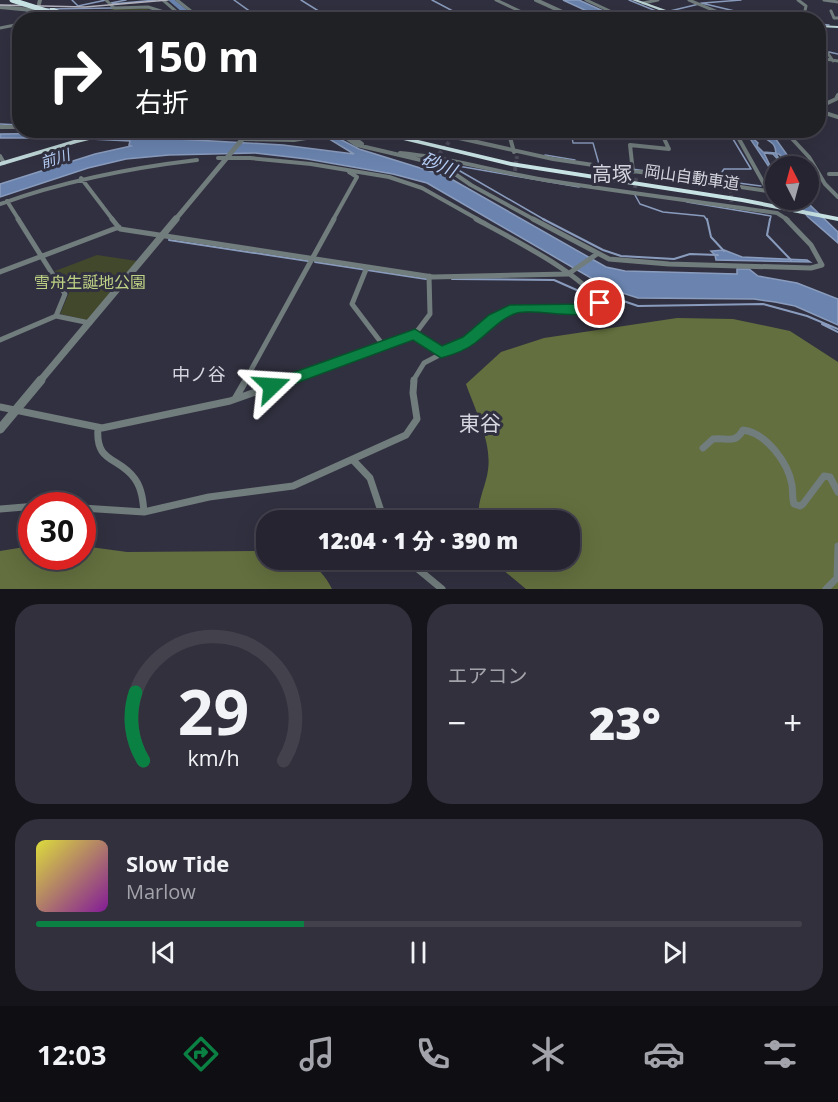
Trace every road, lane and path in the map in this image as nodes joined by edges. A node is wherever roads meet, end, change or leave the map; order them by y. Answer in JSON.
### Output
{"nodes":[{"id":1,"x":12,"y":0,"type":"edge"},
{"id":2,"x":21,"y":0,"type":"edge"},
{"id":3,"x":106,"y":0,"type":"edge"},
{"id":4,"x":164,"y":0,"type":"edge"},
{"id":5,"x":177,"y":0,"type":"edge"},
{"id":6,"x":496,"y":0,"type":"edge"},
{"id":7,"x":536,"y":0,"type":"edge"},
{"id":8,"x":586,"y":0,"type":"edge"},
{"id":9,"x":633,"y":0,"type":"edge"},
{"id":10,"x":658,"y":0,"type":"edge"},
{"id":11,"x":689,"y":0,"type":"edge"},
{"id":12,"x":798,"y":0,"type":"edge"},
{"id":13,"x":824,"y":0,"type":"edge"},
{"id":14,"x":836,"y":1,"type":"edge"},
{"id":15,"x":643,"y":3,"type":"junction"},
{"id":16,"x":0,"y":7,"type":"edge"},
{"id":17,"x":38,"y":9,"type":"dead end"},
{"id":18,"x":176,"y":11,"type":"joint"},
{"id":19,"x":32,"y":12,"type":"edge"},
{"id":20,"x":37,"y":12,"type":"edge"},
{"id":21,"x":56,"y":12,"type":"edge"},
{"id":22,"x":59,"y":12,"type":"edge"},
{"id":23,"x":191,"y":12,"type":"edge"},
{"id":24,"x":522,"y":12,"type":"edge"},
{"id":25,"x":562,"y":12,"type":"edge"},
{"id":26,"x":612,"y":12,"type":"edge"},
{"id":27,"x":669,"y":12,"type":"edge"},
{"id":28,"x":718,"y":12,"type":"edge"},
{"id":29,"x":804,"y":12,"type":"edge"},
{"id":30,"x":838,"y":12,"type":"edge"},
{"id":31,"x":838,"y":18,"type":"edge"},
{"id":32,"x":826,"y":49,"type":"edge"},
{"id":33,"x":836,"y":61,"type":"edge"},
{"id":34,"x":80,"y":138,"type":"edge"},
{"id":35,"x":91,"y":138,"type":"edge"},
{"id":36,"x":247,"y":138,"type":"edge"},
{"id":37,"x":304,"y":138,"type":"edge"},
{"id":38,"x":345,"y":138,"type":"edge"},
{"id":39,"x":355,"y":138,"type":"edge"},
{"id":40,"x":397,"y":138,"type":"edge"},
{"id":41,"x":414,"y":138,"type":"edge"},
{"id":42,"x":445,"y":138,"type":"edge"},
{"id":43,"x":511,"y":138,"type":"edge"},
{"id":44,"x":664,"y":138,"type":"edge"},
{"id":45,"x":738,"y":138,"type":"edge"},
{"id":46,"x":791,"y":138,"type":"edge"},
{"id":47,"x":244,"y":140,"type":"junction"},
{"id":48,"x":365,"y":147,"type":"junction"},
{"id":49,"x":515,"y":152,"type":"junction"},
{"id":50,"x":400,"y":153,"type":"junction"},
{"id":51,"x":218,"y":158,"type":"dead end"},
{"id":52,"x":229,"y":158,"type":"junction"},
{"id":53,"x":1,"y":160,"type":"edge"},
{"id":54,"x":197,"y":160,"type":"dead end"},
{"id":55,"x":442,"y":160,"type":"junction"},
{"id":56,"x":345,"y":170,"type":"junction"},
{"id":57,"x":634,"y":171,"type":"junction"},
{"id":58,"x":829,"y":174,"type":"dead end"},
{"id":59,"x":838,"y":174,"type":"edge"},
{"id":60,"x":456,"y":175,"type":"junction"},
{"id":61,"x":81,"y":178,"type":"junction"},
{"id":62,"x":838,"y":197,"type":"edge"},
{"id":63,"x":8,"y":201,"type":"junction"},
{"id":64,"x":765,"y":203,"type":"edge"},
{"id":65,"x":765,"y":203,"type":"edge"},
{"id":66,"x":0,"y":204,"type":"edge"},
{"id":67,"x":804,"y":210,"type":"edge"},
{"id":68,"x":838,"y":217,"type":"edge"},
{"id":69,"x":119,"y":227,"type":"junction"},
{"id":70,"x":164,"y":236,"type":"junction"},
{"id":71,"x":595,"y":255,"type":"junction"},
{"id":72,"x":42,"y":256,"type":"junction"},
{"id":73,"x":312,"y":258,"type":"junction"},
{"id":74,"x":366,"y":269,"type":"junction"},
{"id":75,"x":0,"y":272,"type":"edge"},
{"id":76,"x":569,"y":273,"type":"junction"},
{"id":77,"x":429,"y":276,"type":"junction"},
{"id":78,"x":56,"y":316,"type":"junction"},
{"id":79,"x":90,"y":323,"type":"junction"},
{"id":80,"x":415,"y":334,"type":"junction"},
{"id":81,"x":0,"y":340,"type":"edge"},
{"id":82,"x":383,"y":345,"type":"junction"},
{"id":83,"x":441,"y":353,"type":"junction"},
{"id":84,"x":234,"y":400,"type":"junction"},
{"id":85,"x":0,"y":407,"type":"edge"},
{"id":86,"x":16,"y":410,"type":"junction"},
{"id":87,"x":98,"y":428,"type":"junction"},
{"id":88,"x":0,"y":429,"type":"edge"},
{"id":89,"x":703,"y":448,"type":"dead end"},
{"id":90,"x":353,"y":460,"type":"junction"},
{"id":91,"x":838,"y":492,"type":"edge"},
{"id":92,"x":18,"y":508,"type":"edge"},
{"id":93,"x":0,"y":509,"type":"edge"},
{"id":94,"x":96,"y":509,"type":"edge"},
{"id":95,"x":381,"y":510,"type":"edge"},
{"id":96,"x":144,"y":512,"type":"junction"},
{"id":97,"x":838,"y":546,"type":"edge"},
{"id":98,"x":418,"y":570,"type":"edge"},
{"id":99,"x":442,"y":589,"type":"edge"},
{"id":100,"x":826,"y":589,"type":"edge"}],
"edges":[{"from":1,"to":21,"type":"highway","bridge":true},
{"from":2,"to":22,"type":"highway","bridge":true},
{"from":3,"to":18,"type":"street"},
{"from":4,"to":18,"type":"street"},
{"from":5,"to":23,"type":"street"},
{"from":6,"to":24,"type":"street"},
{"from":7,"to":25,"type":"street"},
{"from":8,"to":26,"type":"street"},
{"from":9,"to":15,"type":"highway"},
{"from":10,"to":15,"type":"street"},
{"from":11,"to":28,"type":"street"},
{"from":12,"to":29,"type":"street"},
{"from":13,"to":14,"type":"street"},
{"from":15,"to":27,"type":"highway"},
{"from":16,"to":19,"type":"street"},
{"from":17,"to":20,"type":"street"},
{"from":30,"to":31,"type":"street"},
{"from":32,"to":33,"type":"street"},
{"from":34,"to":53,"type":"highway"},
{"from":35,"to":53,"type":"highway"},
{"from":36,"to":47,"type":"street"},
{"from":37,"to":47,"type":"street"},
{"from":38,"to":48,"type":"street"},
{"from":39,"to":48,"type":"street"},
{"from":40,"to":65,"type":"highway","name":"岡山自動車道"},
{"from":41,"to":64,"type":"highway","name":"岡山自動車道"},
{"from":42,"to":49,"type":"street"},
{"from":43,"to":49,"type":"street"},
{"from":44,"to":57,"type":"street"},
{"from":45,"to":57,"type":"street"},
{"from":46,"to":62,"type":"street"},
{"from":47,"to":52,"type":"street"},
{"from":48,"to":50,"type":"street"},
{"from":49,"to":57,"type":"street"},
{"from":50,"to":55,"type":"street"},
{"from":50,"to":60,"type":"street"},
{"from":51,"to":52,"type":"street"},
{"from":52,"to":56,"type":"street"},
{"from":52,"to":70,"type":"street"},
{"from":54,"to":61,"type":"street"},
{"from":55,"to":60,"type":"street"},
{"from":55,"to":71,"type":"street"},
{"from":56,"to":73,"type":"street"},
{"from":56,"to":76,"type":"street"},
{"from":58,"to":59,"type":"street"},
{"from":60,"to":71,"type":"street"},
{"from":61,"to":63,"type":"street"},
{"from":61,"to":69,"type":"street"},
{"from":63,"to":66,"type":"street"},
{"from":63,"to":72,"type":"street"},
{"from":67,"to":68,"type":"highway","name":"岡山自動車道"},
{"from":69,"to":70,"type":"street"},
{"from":69,"to":72,"type":"street"},
{"from":70,"to":73,"type":"street"},
{"from":70,"to":79,"type":"street"},
{"from":71,"to":76,"type":"street"},
{"from":72,"to":75,"type":"street"},
{"from":72,"to":78,"type":"street"},
{"from":73,"to":74,"type":"street"},
{"from":73,"to":84,"type":"street"},
{"from":74,"to":77,"type":"street"},
{"from":74,"to":82,"type":"street"},
{"from":76,"to":77,"type":"street"},
{"from":76,"to":83,"type":"street"},
{"from":77,"to":80,"type":"street"},
{"from":78,"to":79,"type":"street"},
{"from":78,"to":81,"type":"street"},
{"from":79,"to":86,"type":"street"},
{"from":80,"to":82,"type":"street"},
{"from":80,"to":83,"type":"street"},
{"from":82,"to":84,"type":"street"},
{"from":83,"to":90,"type":"street"},
{"from":84,"to":87,"type":"street"},
{"from":85,"to":86,"type":"street"},
{"from":86,"to":87,"type":"street"},
{"from":86,"to":88,"type":"street"},
{"from":87,"to":96,"type":"street"},
{"from":89,"to":91,"type":"street"},
{"from":90,"to":95,"type":"street"},
{"from":90,"to":96,"type":"street"},
{"from":92,"to":93,"type":"street"},
{"from":94,"to":96,"type":"street"},
{"from":97,"to":100,"type":"street"},
{"from":98,"to":99,"type":"street"}]}
